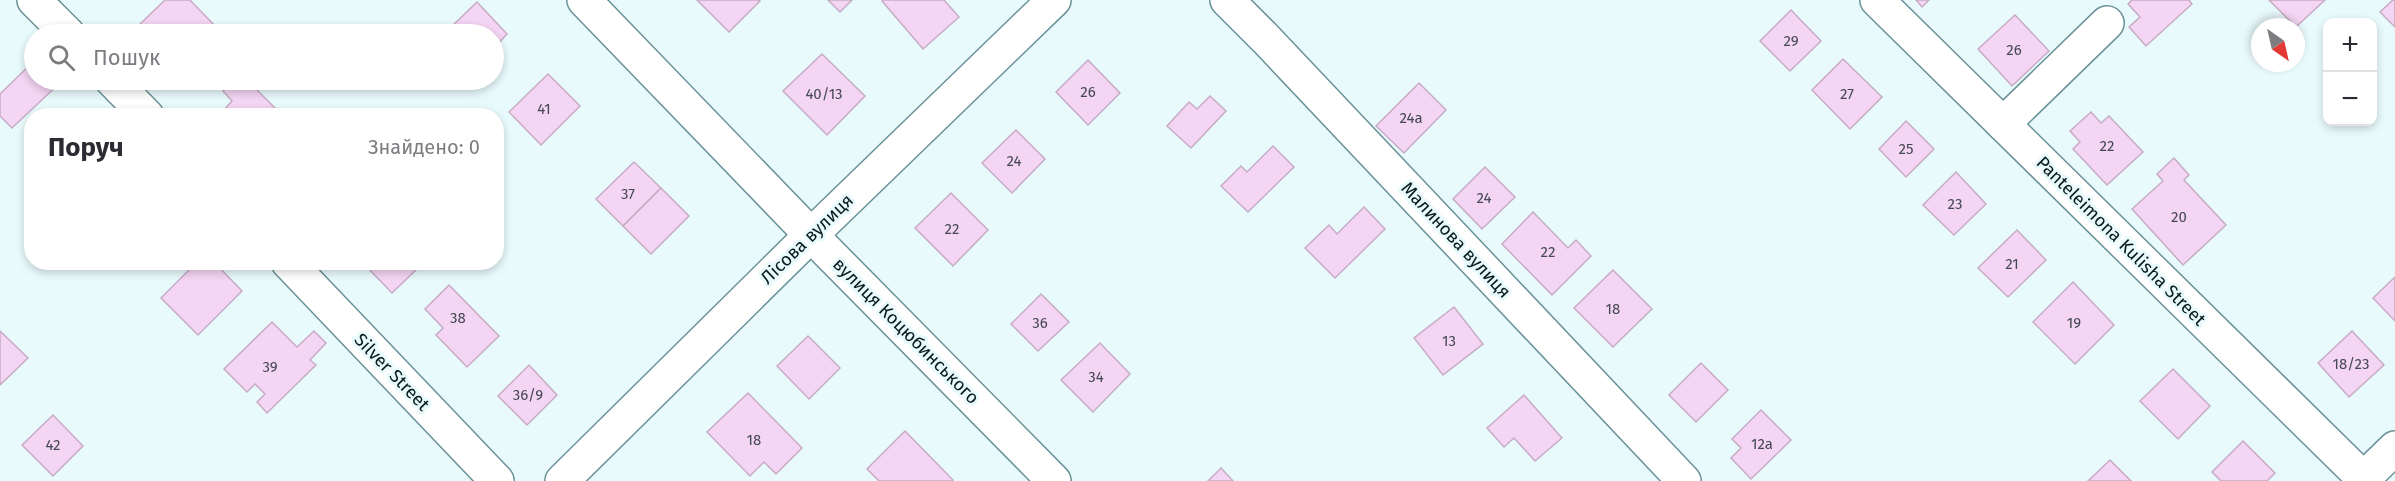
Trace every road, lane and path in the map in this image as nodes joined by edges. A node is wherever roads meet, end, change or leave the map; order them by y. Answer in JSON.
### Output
{"nodes":[{"id":1,"x":34,"y":0,"type":"edge"},
{"id":2,"x":584,"y":0,"type":"edge"},
{"id":3,"x":1054,"y":0,"type":"edge"},
{"id":4,"x":1227,"y":0,"type":"edge"},
{"id":5,"x":1877,"y":0,"type":"edge"},
{"id":6,"x":2108,"y":23,"type":"dead end"},
{"id":7,"x":58,"y":24,"type":"edge"},
{"id":8,"x":122,"y":90,"type":"edge"},
{"id":9,"x":139,"y":108,"type":"edge"},
{"id":10,"x":2003,"y":124,"type":"junction"},
{"id":11,"x":811,"y":235,"type":"junction"},
{"id":12,"x":296,"y":270,"type":"edge"},
{"id":13,"x":2395,"y":448,"type":"edge"},
{"id":14,"x":2364,"y":480,"type":"edge"},
{"id":15,"x":497,"y":481,"type":"edge"},
{"id":16,"x":562,"y":481,"type":"edge"},
{"id":17,"x":1054,"y":481,"type":"edge"},
{"id":18,"x":1684,"y":481,"type":"edge"}],
"edges":[{"from":1,"to":7,"type":"street"},
{"from":2,"to":11,"type":"street","name":"вулиця Коцюбинського"},
{"from":3,"to":11,"type":"street","name":"Лісова вулиця"},
{"from":4,"to":18,"type":"street","name":"Малинова вулиця"},
{"from":5,"to":10,"type":"street","name":"Panteleimona Kulisha Street"},
{"from":6,"to":10,"type":"street"},
{"from":8,"to":9,"type":"street"},
{"from":10,"to":14,"type":"street","name":"Panteleimona Kulisha Street"},
{"from":11,"to":16,"type":"street","name":"Лісова вулиця"},
{"from":11,"to":17,"type":"street","name":"вулиця Коцюбинського"},
{"from":12,"to":15,"type":"street","name":"Silver Street"},
{"from":13,"to":14,"type":"street"}]}
